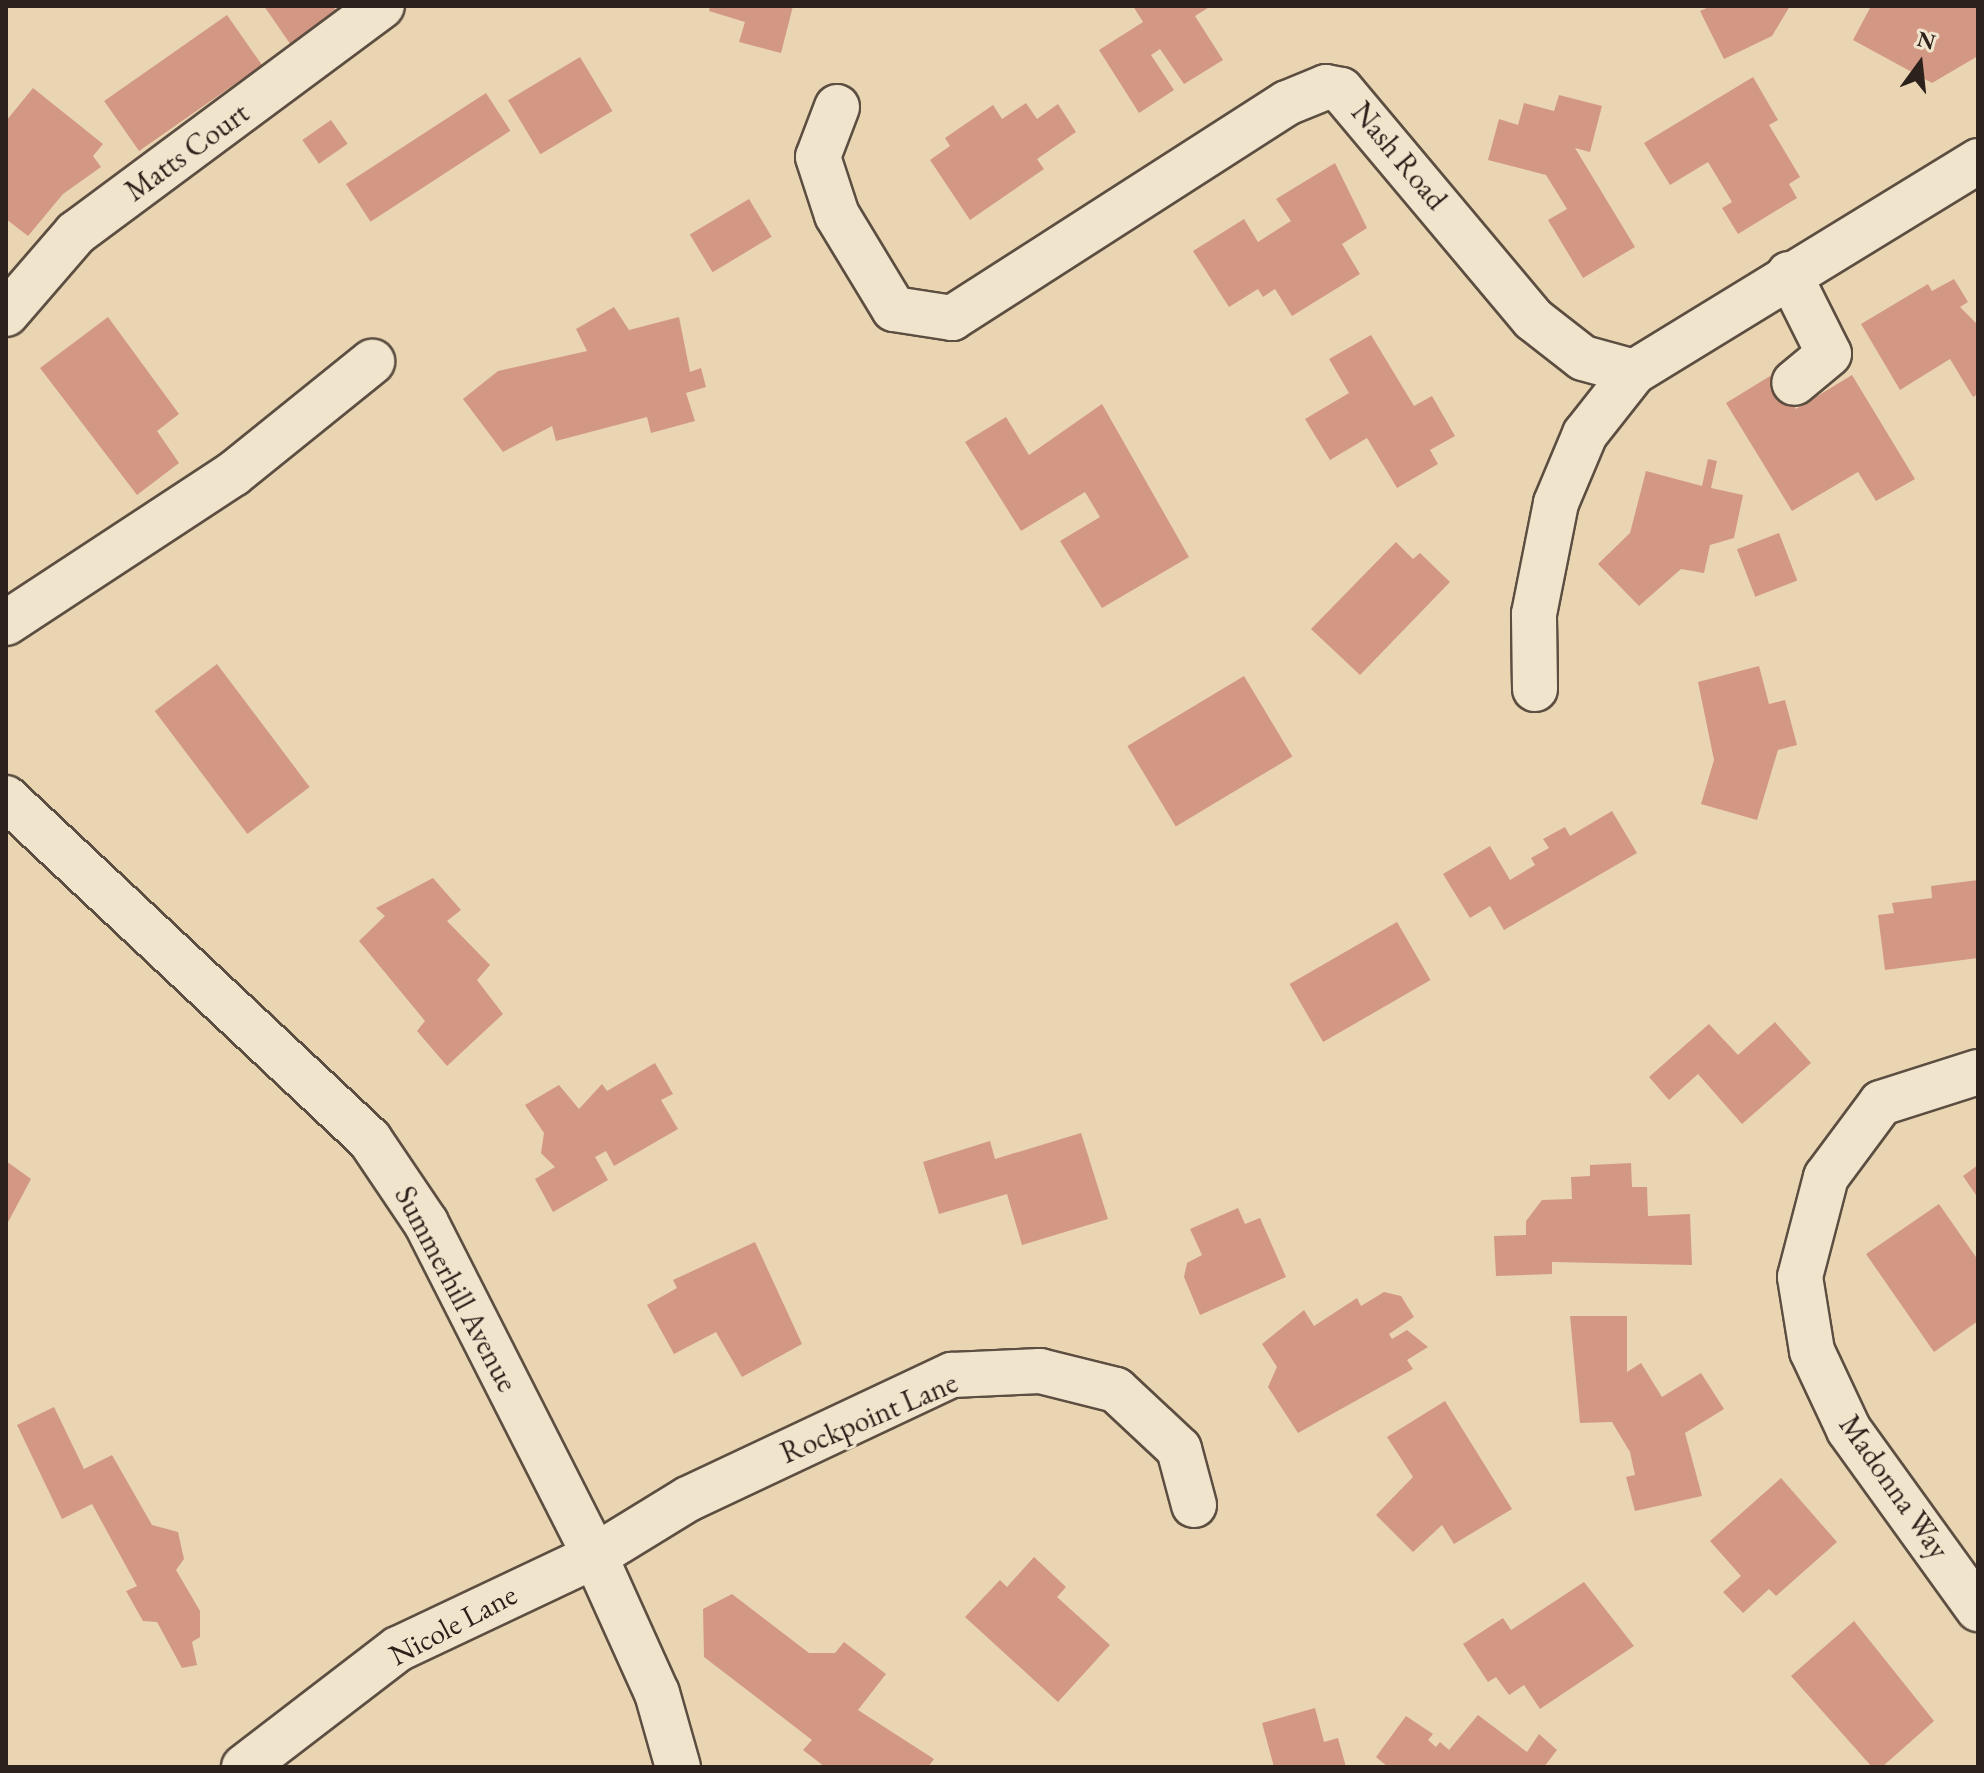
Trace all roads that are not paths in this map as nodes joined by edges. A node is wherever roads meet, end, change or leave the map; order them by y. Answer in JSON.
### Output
{"nodes":[{"id":1,"x":382,"y":6,"type":"edge"},
{"id":2,"x":837,"y":107,"type":"dead end"},
{"id":3,"x":1972,"y":177,"type":"edge"},
{"id":4,"x":1789,"y":274,"type":"junction"},
{"id":5,"x":6,"y":314,"type":"edge"},
{"id":6,"x":372,"y":362,"type":"dead end"},
{"id":7,"x":1634,"y":372,"type":"junction"},
{"id":8,"x":1794,"y":383,"type":"dead end"},
{"id":9,"x":6,"y":623,"type":"edge"},
{"id":10,"x":1535,"y":689,"type":"dead end"},
{"id":11,"x":6,"y":798,"type":"edge"},
{"id":12,"x":1978,"y":1072,"type":"edge"},
{"id":13,"x":1194,"y":1505,"type":"dead end"},
{"id":14,"x":595,"y":1556,"type":"junction"},
{"id":15,"x":1978,"y":1609,"type":"edge"},
{"id":16,"x":273,"y":1752,"type":"edge"},
{"id":17,"x":244,"y":1767,"type":"edge"},
{"id":18,"x":678,"y":1767,"type":"edge"}],
"edges":[{"from":1,"to":5,"type":"street","name":"Matts Court"},
{"from":2,"to":7,"type":"street","name":"Nash Road"},
{"from":3,"to":4,"type":"street"},
{"from":4,"to":7,"type":"street"},
{"from":4,"to":8,"type":"street"},
{"from":6,"to":9,"type":"street"},
{"from":7,"to":10,"type":"street"},
{"from":11,"to":14,"type":"street","name":"Summerhill Avenue"},
{"from":12,"to":15,"type":"street","name":"Madonna Way"},
{"from":13,"to":14,"type":"street","name":"Rockpoint Lane"},
{"from":14,"to":16,"type":"street","name":"Nicole Lane"},
{"from":14,"to":18,"type":"street","name":"Summerhill Avenue"},
{"from":16,"to":17,"type":"street","name":"Nicole Lane"}]}
